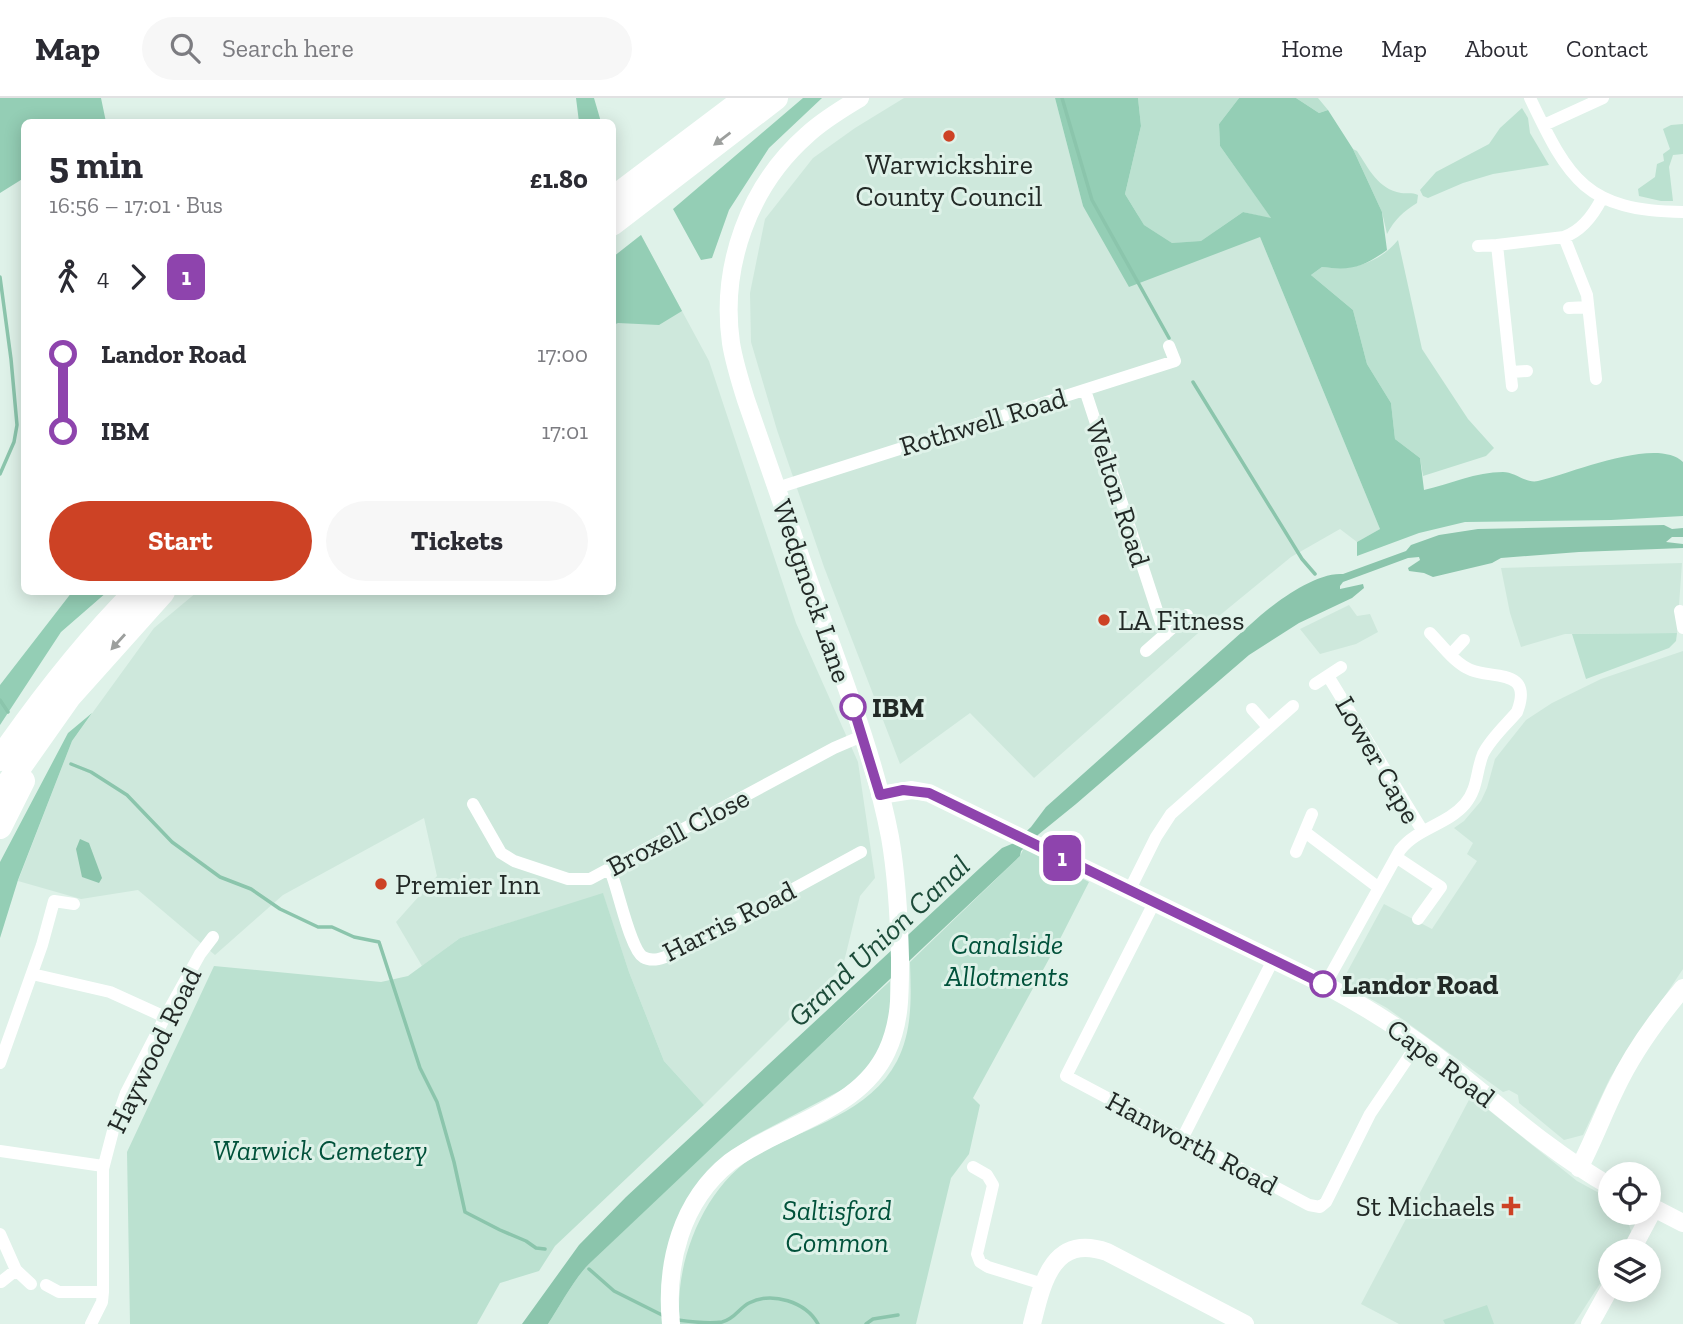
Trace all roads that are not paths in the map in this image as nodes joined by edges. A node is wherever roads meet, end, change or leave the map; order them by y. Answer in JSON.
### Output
{"nodes":[{"id":1,"x":746,"y":98,"type":"edge"},
{"id":2,"x":776,"y":98,"type":"edge"},
{"id":3,"x":860,"y":98,"type":"edge"},
{"id":4,"x":1530,"y":98,"type":"edge"},
{"id":5,"x":1603,"y":98,"type":"edge"},
{"id":6,"x":1544,"y":125,"type":"junction"},
{"id":7,"x":616,"y":196,"type":"edge"},
{"id":8,"x":1602,"y":198,"type":"junction"},
{"id":9,"x":1683,"y":212,"type":"edge"},
{"id":10,"x":616,"y":221,"type":"edge"},
{"id":11,"x":1564,"y":237,"type":"junction"},
{"id":12,"x":1497,"y":245,"type":"junction"},
{"id":13,"x":1478,"y":246,"type":"dead end"},
{"id":14,"x":1588,"y":307,"type":"junction"},
{"id":15,"x":1569,"y":308,"type":"dead end"},
{"id":16,"x":1169,"y":346,"type":"dead end"},
{"id":17,"x":1527,"y":371,"type":"dead end"},
{"id":18,"x":1511,"y":372,"type":"junction"},
{"id":19,"x":1596,"y":379,"type":"dead end"},
{"id":20,"x":1512,"y":386,"type":"dead end"},
{"id":21,"x":1085,"y":390,"type":"junction"},
{"id":22,"x":777,"y":488,"type":"junction"},
{"id":23,"x":133,"y":595,"type":"edge"},
{"id":24,"x":160,"y":595,"type":"edge"},
{"id":25,"x":1680,"y":611,"type":"dead end"},
{"id":26,"x":1187,"y":615,"type":"dead end"},
{"id":27,"x":1683,"y":628,"type":"edge"},
{"id":28,"x":1430,"y":633,"type":"dead end"},
{"id":29,"x":1165,"y":635,"type":"junction"},
{"id":30,"x":1464,"y":640,"type":"dead end"},
{"id":31,"x":1146,"y":651,"type":"dead end"},
{"id":32,"x":1451,"y":654,"type":"junction"},
{"id":33,"x":1341,"y":667,"type":"dead end"},
{"id":34,"x":1328,"y":676,"type":"junction"},
{"id":35,"x":1315,"y":684,"type":"dead end"},
{"id":36,"x":69,"y":697,"type":"junction"},
{"id":37,"x":1293,"y":706,"type":"dead end"},
{"id":38,"x":37,"y":707,"type":"junction"},
{"id":39,"x":1252,"y":709,"type":"dead end"},
{"id":40,"x":1268,"y":727,"type":"junction"},
{"id":41,"x":862,"y":736,"type":"junction"},
{"id":42,"x":0,"y":744,"type":"edge"},
{"id":43,"x":0,"y":759,"type":"edge"},
{"id":44,"x":0,"y":795,"type":"edge"},
{"id":45,"x":880,"y":795,"type":"junction"},
{"id":46,"x":474,"y":804,"type":"dead end"},
{"id":47,"x":1312,"y":814,"type":"dead end"},
{"id":48,"x":0,"y":827,"type":"edge"},
{"id":49,"x":1422,"y":830,"type":"junction"},
{"id":50,"x":1305,"y":832,"type":"junction"},
{"id":51,"x":861,"y":852,"type":"dead end"},
{"id":52,"x":1296,"y":852,"type":"dead end"},
{"id":53,"x":1396,"y":857,"type":"junction"},
{"id":54,"x":610,"y":870,"type":"junction"},
{"id":55,"x":1379,"y":888,"type":"junction"},
{"id":56,"x":1129,"y":891,"type":"junction"},
{"id":57,"x":1154,"y":903,"type":"junction"},
{"id":58,"x":74,"y":904,"type":"dead end"},
{"id":59,"x":1419,"y":919,"type":"dead end"},
{"id":60,"x":213,"y":937,"type":"dead end"},
{"id":61,"x":1273,"y":960,"type":"junction"},
{"id":62,"x":32,"y":974,"type":"junction"},
{"id":63,"x":1325,"y":985,"type":"junction"},
{"id":64,"x":1683,"y":988,"type":"edge"},
{"id":65,"x":165,"y":1017,"type":"junction"},
{"id":66,"x":1418,"y":1043,"type":"junction"},
{"id":67,"x":0,"y":1063,"type":"edge"},
{"id":68,"x":1182,"y":1139,"type":"junction"},
{"id":69,"x":0,"y":1151,"type":"edge"},
{"id":70,"x":103,"y":1166,"type":"junction"},
{"id":71,"x":973,"y":1167,"type":"dead end"},
{"id":72,"x":1579,"y":1168,"type":"junction"},
{"id":73,"x":1598,"y":1178,"type":"edge"},
{"id":74,"x":1661,"y":1212,"type":"edge"},
{"id":75,"x":1683,"y":1223,"type":"edge"},
{"id":76,"x":0,"y":1234,"type":"edge"},
{"id":77,"x":16,"y":1270,"type":"junction"},
{"id":78,"x":1,"y":1282,"type":"edge"},
{"id":79,"x":32,"y":1284,"type":"dead end"},
{"id":80,"x":1042,"y":1284,"type":"junction"},
{"id":81,"x":46,"y":1285,"type":"dead end"},
{"id":82,"x":103,"y":1292,"type":"junction"},
{"id":83,"x":1603,"y":1302,"type":"edge"},
{"id":84,"x":671,"y":1318,"type":"edge"},
{"id":85,"x":91,"y":1324,"type":"edge"},
{"id":86,"x":1032,"y":1324,"type":"edge"},
{"id":87,"x":1245,"y":1324,"type":"edge"},
{"id":88,"x":1590,"y":1324,"type":"edge"}],
"edges":[{"from":1,"to":7,"type":"highway"},
{"from":2,"to":10,"type":"highway","one_way":true},
{"from":3,"to":22,"type":"street","name":"Wedgnock Lane"},
{"from":4,"to":6,"type":"street"},
{"from":5,"to":6,"type":"street"},
{"from":6,"to":8,"type":"street"},
{"from":8,"to":9,"type":"street"},
{"from":8,"to":11,"type":"street"},
{"from":11,"to":12,"type":"street"},
{"from":11,"to":14,"type":"street"},
{"from":12,"to":13,"type":"street"},
{"from":12,"to":18,"type":"street"},
{"from":14,"to":15,"type":"street"},
{"from":14,"to":19,"type":"street"},
{"from":16,"to":21,"type":"street","name":"Rothwell Road"},
{"from":17,"to":18,"type":"street"},
{"from":18,"to":20,"type":"street"},
{"from":21,"to":22,"type":"street","name":"Rothwell Road"},
{"from":21,"to":29,"type":"street","name":"Welton Road"},
{"from":22,"to":41,"type":"street","name":"Wedgnock Lane"},
{"from":23,"to":38,"type":"highway"},
{"from":24,"to":36,"type":"highway","one_way":true},
{"from":25,"to":27,"type":"street"},
{"from":26,"to":29,"type":"street"},
{"from":28,"to":32,"type":"street"},
{"from":29,"to":31,"type":"street"},
{"from":30,"to":32,"type":"street"},
{"from":32,"to":49,"type":"street"},
{"from":33,"to":34,"type":"street","name":"Lower Cape"},
{"from":34,"to":35,"type":"street","name":"Lower Cape"},
{"from":34,"to":49,"type":"street","name":"Lower Cape"},
{"from":36,"to":44,"type":"highway"},
{"from":36,"to":48,"type":"highway"},
{"from":37,"to":40,"type":"street"},
{"from":38,"to":42,"type":"highway"},
{"from":38,"to":43,"type":"highway"},
{"from":39,"to":40,"type":"street"},
{"from":40,"to":56,"type":"street"},
{"from":41,"to":45,"type":"street","name":"Wedgnock Lane"},
{"from":41,"to":54,"type":"street","name":"Broxell Close"},
{"from":45,"to":56,"type":"street","name":"Cape Road"},
{"from":45,"to":84,"type":"street","name":"Wedgnock Lane"},
{"from":46,"to":54,"type":"street","name":"Broxell Close"},
{"from":47,"to":50,"type":"street"},
{"from":49,"to":53,"type":"street","name":"Lower Cape"},
{"from":50,"to":52,"type":"street"},
{"from":50,"to":55,"type":"street"},
{"from":51,"to":54,"type":"street","name":"Harris Road"},
{"from":53,"to":55,"type":"street","name":"Lower Cape"},
{"from":53,"to":59,"type":"street"},
{"from":55,"to":63,"type":"street","name":"Lower Cape"},
{"from":56,"to":57,"type":"street","name":"Cape Road"},
{"from":57,"to":61,"type":"street","name":"Cape Road"},
{"from":57,"to":68,"type":"street","name":"Hanworth Road"},
{"from":58,"to":62,"type":"street"},
{"from":60,"to":65,"type":"street","name":"Haywood Road"},
{"from":61,"to":63,"type":"street","name":"Cape Road"},
{"from":61,"to":68,"type":"street"},
{"from":62,"to":65,"type":"street"},
{"from":62,"to":67,"type":"street"},
{"from":63,"to":66,"type":"street","name":"Cape Road"},
{"from":64,"to":72,"type":"street"},
{"from":65,"to":70,"type":"street","name":"Haywood Road"},
{"from":66,"to":68,"type":"street","name":"Hanworth Road"},
{"from":66,"to":72,"type":"street","name":"Cape Road"},
{"from":69,"to":70,"type":"street"},
{"from":70,"to":82,"type":"street","name":"Haywood Road"},
{"from":71,"to":80,"type":"street"},
{"from":72,"to":73,"type":"street","name":"Cape Road"},
{"from":74,"to":75,"type":"street"},
{"from":76,"to":77,"type":"street"},
{"from":77,"to":78,"type":"street"},
{"from":77,"to":79,"type":"street"},
{"from":80,"to":86,"type":"street"},
{"from":80,"to":87,"type":"street"},
{"from":81,"to":82,"type":"street"},
{"from":82,"to":85,"type":"street","name":"Haywood Road"},
{"from":83,"to":88,"type":"street"}]}
